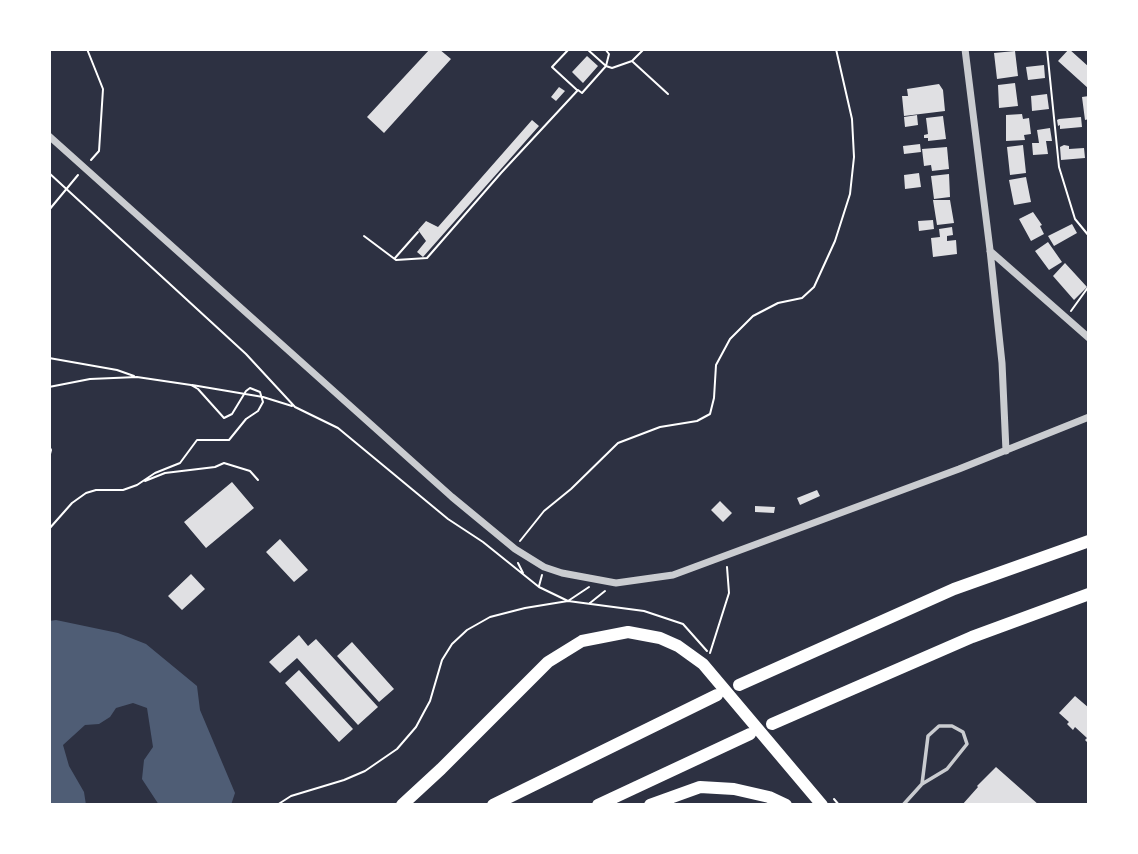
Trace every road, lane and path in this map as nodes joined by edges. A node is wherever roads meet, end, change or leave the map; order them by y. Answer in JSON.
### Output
{"nodes":[{"id":1,"x":87,"y":49,"type":"edge"},
{"id":2,"x":569,"y":49,"type":"edge"},
{"id":3,"x":587,"y":49,"type":"edge"},
{"id":4,"x":605,"y":49,"type":"edge"},
{"id":5,"x":836,"y":49,"type":"edge"},
{"id":6,"x":965,"y":49,"type":"edge"},
{"id":7,"x":1047,"y":49,"type":"edge"},
{"id":8,"x":642,"y":50,"type":"edge"},
{"id":9,"x":632,"y":61,"type":"junction"},
{"id":10,"x":606,"y":66,"type":"junction"},
{"id":11,"x":578,"y":90,"type":"junction"},
{"id":12,"x":668,"y":94,"type":"dead end"},
{"id":13,"x":49,"y":136,"type":"edge"},
{"id":14,"x":83,"y":168,"type":"junction"},
{"id":15,"x":49,"y":173,"type":"edge"},
{"id":16,"x":67,"y":189,"type":"junction"},
{"id":17,"x":49,"y":210,"type":"edge"},
{"id":18,"x":418,"y":232,"type":"dead end"},
{"id":19,"x":364,"y":236,"type":"dead end"},
{"id":20,"x":1089,"y":236,"type":"edge"},
{"id":21,"x":990,"y":250,"type":"junction"},
{"id":22,"x":394,"y":259,"type":"junction"},
{"id":23,"x":1089,"y":286,"type":"edge"},
{"id":24,"x":1066,"y":318,"type":"junction"},
{"id":25,"x":1089,"y":338,"type":"edge"},
{"id":26,"x":49,"y":358,"type":"edge"},
{"id":27,"x":137,"y":377,"type":"junction"},
{"id":28,"x":191,"y":385,"type":"junction"},
{"id":29,"x":49,"y":387,"type":"edge"},
{"id":30,"x":244,"y":394,"type":"junction"},
{"id":31,"x":263,"y":397,"type":"junction"},
{"id":32,"x":295,"y":407,"type":"junction"},
{"id":33,"x":1089,"y":417,"type":"edge"},
{"id":34,"x":49,"y":446,"type":"edge"},
{"id":35,"x":1006,"y":451,"type":"junction"},
{"id":36,"x":49,"y":458,"type":"edge"},
{"id":37,"x":258,"y":480,"type":"dead end"},
{"id":38,"x":137,"y":485,"type":"junction"},
{"id":39,"x":49,"y":529,"type":"edge"},
{"id":40,"x":1089,"y":541,"type":"edge"},
{"id":41,"x":515,"y":549,"type":"junction"},
{"id":42,"x":726,"y":555,"type":"junction"},
{"id":43,"x":597,"y":580,"type":"junction"},
{"id":44,"x":616,"y":583,"type":"junction"},
{"id":45,"x":1089,"y":594,"type":"edge"},
{"id":46,"x":568,"y":601,"type":"junction"},
{"id":47,"x":589,"y":603,"type":"junction"},
{"id":48,"x":708,"y":659,"type":"junction"},
{"id":49,"x":739,"y":685,"type":"dead end"},
{"id":50,"x":717,"y":695,"type":"dead end"},
{"id":51,"x":772,"y":724,"type":"dead end"},
{"id":52,"x":750,"y":734,"type":"dead end"},
{"id":53,"x":922,"y":784,"type":"junction"},
{"id":54,"x":278,"y":805,"type":"edge"},
{"id":55,"x":402,"y":805,"type":"edge"},
{"id":56,"x":493,"y":805,"type":"edge"},
{"id":57,"x":598,"y":805,"type":"edge"},
{"id":58,"x":650,"y":805,"type":"edge"},
{"id":59,"x":786,"y":805,"type":"edge"},
{"id":60,"x":822,"y":805,"type":"edge"},
{"id":61,"x":903,"y":805,"type":"edge"}],
"edges":[{"from":1,"to":14,"type":"path"},
{"from":2,"to":11,"type":"path"},
{"from":3,"to":10,"type":"path"},
{"from":4,"to":10,"type":"path"},
{"from":5,"to":41,"type":"path"},
{"from":6,"to":21,"type":"street"},
{"from":7,"to":20,"type":"path"},
{"from":8,"to":9,"type":"path"},
{"from":9,"to":10,"type":"path"},
{"from":9,"to":12,"type":"path"},
{"from":10,"to":11,"type":"path"},
{"from":11,"to":22,"type":"path"},
{"from":13,"to":14,"type":"street"},
{"from":14,"to":16,"type":"path"},
{"from":14,"to":41,"type":"street"},
{"from":15,"to":16,"type":"path"},
{"from":16,"to":17,"type":"path"},
{"from":16,"to":32,"type":"path"},
{"from":18,"to":22,"type":"path"},
{"from":19,"to":22,"type":"path"},
{"from":21,"to":24,"type":"street"},
{"from":21,"to":35,"type":"street"},
{"from":23,"to":24,"type":"path"},
{"from":24,"to":25,"type":"street"},
{"from":26,"to":27,"type":"path"},
{"from":27,"to":28,"type":"path"},
{"from":27,"to":29,"type":"path"},
{"from":28,"to":30,"type":"path"},
{"from":28,"to":30,"type":"path"},
{"from":30,"to":31,"type":"path"},
{"from":30,"to":31,"type":"path"},
{"from":31,"to":32,"type":"path"},
{"from":31,"to":38,"type":"path"},
{"from":32,"to":46,"type":"path"},
{"from":33,"to":35,"type":"street"},
{"from":34,"to":36,"type":"path"},
{"from":35,"to":42,"type":"street"},
{"from":37,"to":38,"type":"path"},
{"from":38,"to":39,"type":"path"},
{"from":40,"to":49,"type":"highway"},
{"from":41,"to":43,"type":"street"},
{"from":42,"to":44,"type":"street"},
{"from":42,"to":48,"type":"path"},
{"from":43,"to":44,"type":"street"},
{"from":43,"to":46,"type":"path"},
{"from":44,"to":47,"type":"path"},
{"from":45,"to":51,"type":"highway"},
{"from":46,"to":47,"type":"path"},
{"from":46,"to":54,"type":"path"},
{"from":47,"to":48,"type":"path"},
{"from":48,"to":55,"type":"highway"},
{"from":48,"to":60,"type":"highway"},
{"from":50,"to":56,"type":"highway"},
{"from":52,"to":57,"type":"highway"},
{"from":53,"to":53,"type":"lane"},
{"from":53,"to":61,"type":"lane"},
{"from":58,"to":59,"type":"highway"}]}
